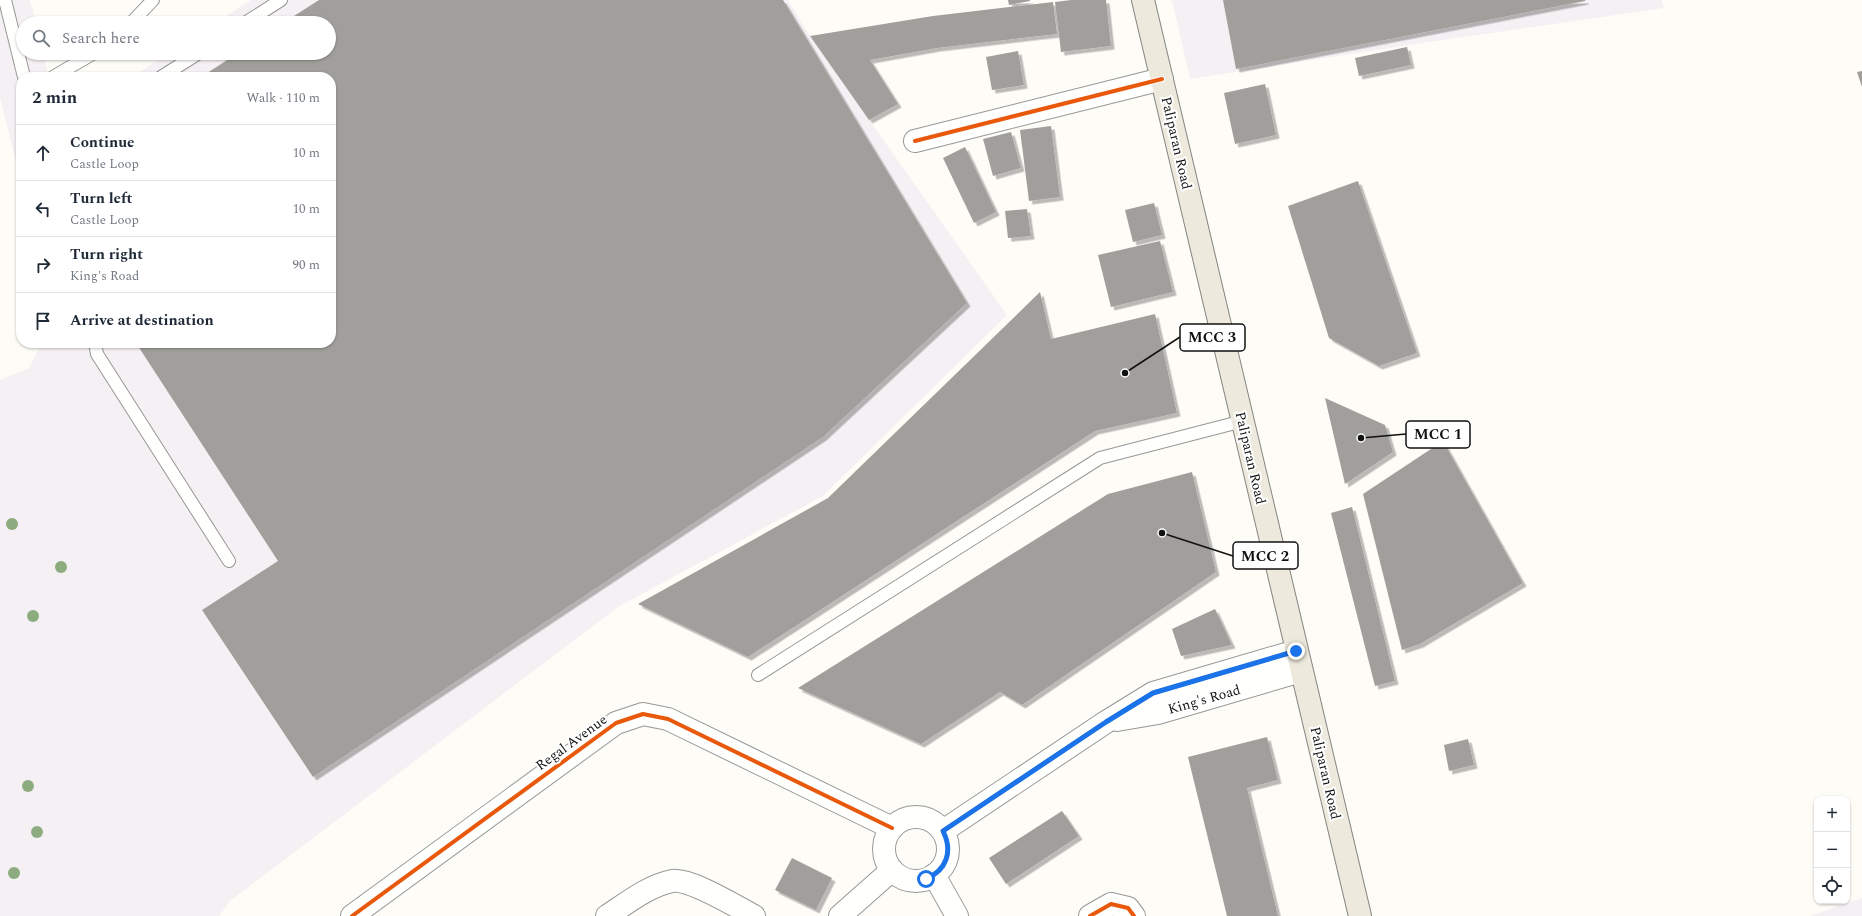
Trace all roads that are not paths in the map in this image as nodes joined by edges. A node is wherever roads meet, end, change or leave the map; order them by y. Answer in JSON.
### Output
{"nodes":[{"id":1,"x":5,"y":0,"type":"edge"},
{"id":2,"x":153,"y":0,"type":"edge"},
{"id":3,"x":281,"y":0,"type":"edge"},
{"id":4,"x":1143,"y":0,"type":"edge"},
{"id":5,"x":138,"y":16,"type":"edge"},
{"id":6,"x":256,"y":16,"type":"edge"},
{"id":7,"x":16,"y":45,"type":"edge"},
{"id":8,"x":20,"y":60,"type":"edge"},
{"id":9,"x":82,"y":60,"type":"edge"},
{"id":10,"x":188,"y":60,"type":"edge"},
{"id":11,"x":23,"y":72,"type":"edge"},
{"id":12,"x":62,"y":72,"type":"edge"},
{"id":13,"x":170,"y":72,"type":"edge"},
{"id":14,"x":1162,"y":79,"type":"junction"},
{"id":15,"x":915,"y":141,"type":"dead end"},
{"id":16,"x":96,"y":348,"type":"edge"},
{"id":17,"x":1243,"y":421,"type":"junction"},
{"id":18,"x":230,"y":561,"type":"dead end"},
{"id":19,"x":1299,"y":661,"type":"junction"},
{"id":20,"x":758,"y":675,"type":"dead end"},
{"id":21,"x":892,"y":828,"type":"junction"},
{"id":22,"x":943,"y":831,"type":"junction"},
{"id":23,"x":892,"y":870,"type":"junction"},
{"id":24,"x":934,"y":875,"type":"junction"},
{"id":25,"x":352,"y":916,"type":"edge"},
{"id":26,"x":607,"y":916,"type":"edge"},
{"id":27,"x":754,"y":916,"type":"edge"},
{"id":28,"x":840,"y":916,"type":"edge"},
{"id":29,"x":957,"y":916,"type":"edge"},
{"id":30,"x":1090,"y":916,"type":"edge"},
{"id":31,"x":1134,"y":916,"type":"edge"},
{"id":32,"x":1360,"y":916,"type":"edge"}],
"edges":[{"from":1,"to":7,"type":"lane"},
{"from":2,"to":5,"type":"lane"},
{"from":3,"to":6,"type":"lane"},
{"from":4,"to":14,"type":"main road","name":"Paliparan Road"},
{"from":8,"to":11,"type":"lane"},
{"from":9,"to":12,"type":"lane"},
{"from":10,"to":13,"type":"lane"},
{"from":14,"to":15,"type":"street"},
{"from":14,"to":17,"type":"main road","name":"Paliparan Road"},
{"from":16,"to":18,"type":"lane"},
{"from":17,"to":19,"type":"main road","name":"Paliparan Road"},
{"from":17,"to":20,"type":"lane"},
{"from":19,"to":22,"type":"street","name":"King's Road"},
{"from":19,"to":32,"type":"main road","name":"Paliparan Road"},
{"from":21,"to":22,"type":"street"},
{"from":21,"to":23,"type":"street"},
{"from":21,"to":25,"type":"street","name":"Regal Avenue"},
{"from":22,"to":24,"type":"street"},
{"from":23,"to":24,"type":"street"},
{"from":23,"to":28,"type":"street"},
{"from":24,"to":29,"type":"street"},
{"from":26,"to":27,"type":"street"},
{"from":30,"to":31,"type":"street"}]}
